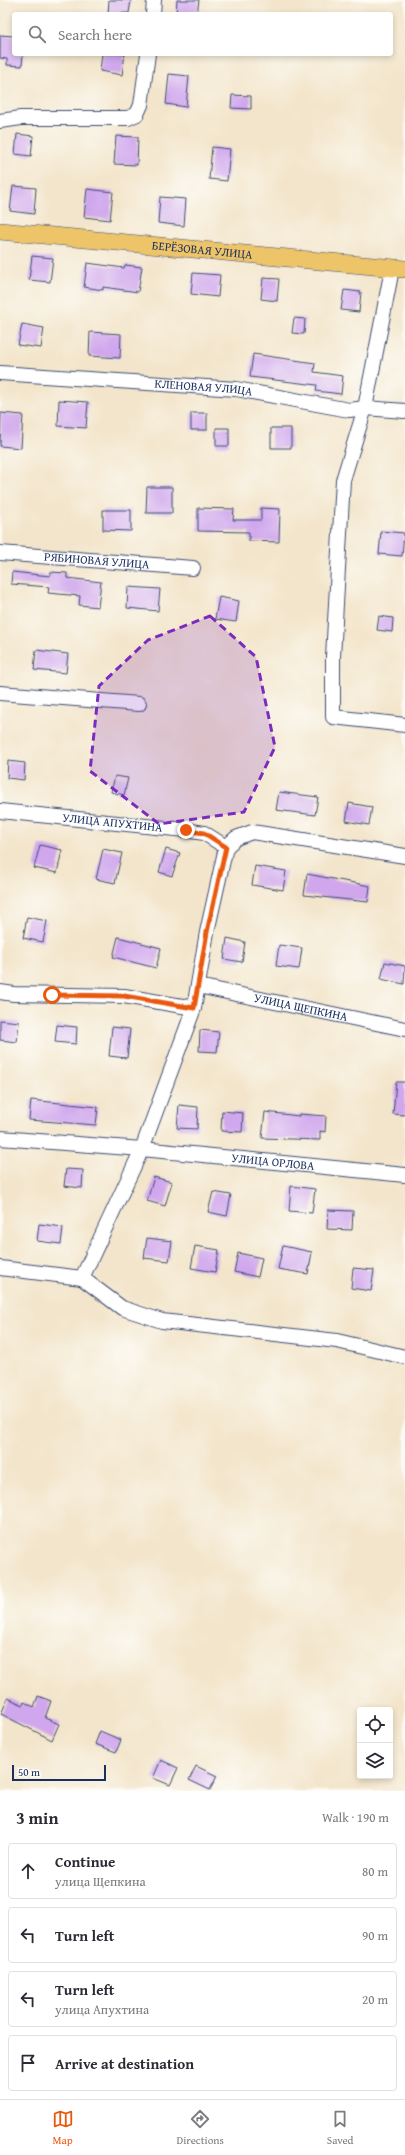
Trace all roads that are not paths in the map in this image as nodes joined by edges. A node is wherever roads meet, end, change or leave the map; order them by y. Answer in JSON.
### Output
{"nodes":[{"id":1,"x":154,"y":0,"type":"edge"},
{"id":2,"x":152,"y":12,"type":"edge"},
{"id":3,"x":148,"y":56,"type":"edge"},
{"id":4,"x":0,"y":121,"type":"edge"},
{"id":5,"x":0,"y":231,"type":"edge"},
{"id":6,"x":399,"y":269,"type":"edge"},
{"id":7,"x":0,"y":374,"type":"edge"},
{"id":8,"x":365,"y":408,"type":"junction"},
{"id":9,"x":405,"y":411,"type":"edge"},
{"id":10,"x":0,"y":553,"type":"edge"},
{"id":11,"x":193,"y":568,"type":"dead end"},
{"id":12,"x":0,"y":694,"type":"edge"},
{"id":13,"x":139,"y":704,"type":"dead end"},
{"id":14,"x":405,"y":725,"type":"edge"},
{"id":15,"x":0,"y":811,"type":"edge"},
{"id":16,"x":226,"y":847,"type":"junction"},
{"id":17,"x":405,"y":856,"type":"edge"},
{"id":18,"x":198,"y":986,"type":"junction"},
{"id":19,"x":0,"y":992,"type":"edge"},
{"id":20,"x":194,"y":1008,"type":"junction"},
{"id":21,"x":405,"y":1029,"type":"edge"},
{"id":22,"x":0,"y":1138,"type":"edge"},
{"id":23,"x":142,"y":1148,"type":"junction"},
{"id":24,"x":405,"y":1175,"type":"edge"},
{"id":25,"x":0,"y":1268,"type":"edge"},
{"id":26,"x":82,"y":1278,"type":"junction"},
{"id":27,"x":405,"y":1357,"type":"edge"}],
"edges":[{"from":1,"to":2,"type":"street"},
{"from":3,"to":4,"type":"street"},
{"from":5,"to":6,"type":"main road","name":"БЕРЁЗОВАЯ УЛИЦА"},
{"from":6,"to":8,"type":"street"},
{"from":7,"to":8,"type":"street","name":"КЛЕНОВАЯ УЛИЦА"},
{"from":8,"to":9,"type":"street","name":"КЛЕНОВАЯ УЛИЦА"},
{"from":8,"to":14,"type":"street"},
{"from":10,"to":11,"type":"street","name":"РЯБИНОВАЯ УЛИЦА"},
{"from":12,"to":13,"type":"street"},
{"from":15,"to":16,"type":"street","name":"УЛИЦА АПУХТИНА"},
{"from":16,"to":17,"type":"street"},
{"from":16,"to":18,"type":"street"},
{"from":18,"to":20,"type":"street"},
{"from":18,"to":21,"type":"street","name":"УЛИЦА ЩЕПКИНА"},
{"from":19,"to":20,"type":"street"},
{"from":20,"to":23,"type":"street"},
{"from":22,"to":23,"type":"street","name":"УЛИЦА ОРЛОВА"},
{"from":23,"to":24,"type":"street","name":"УЛИЦА ОРЛОВА"},
{"from":23,"to":26,"type":"street"},
{"from":25,"to":26,"type":"street"},
{"from":26,"to":27,"type":"street"}]}
